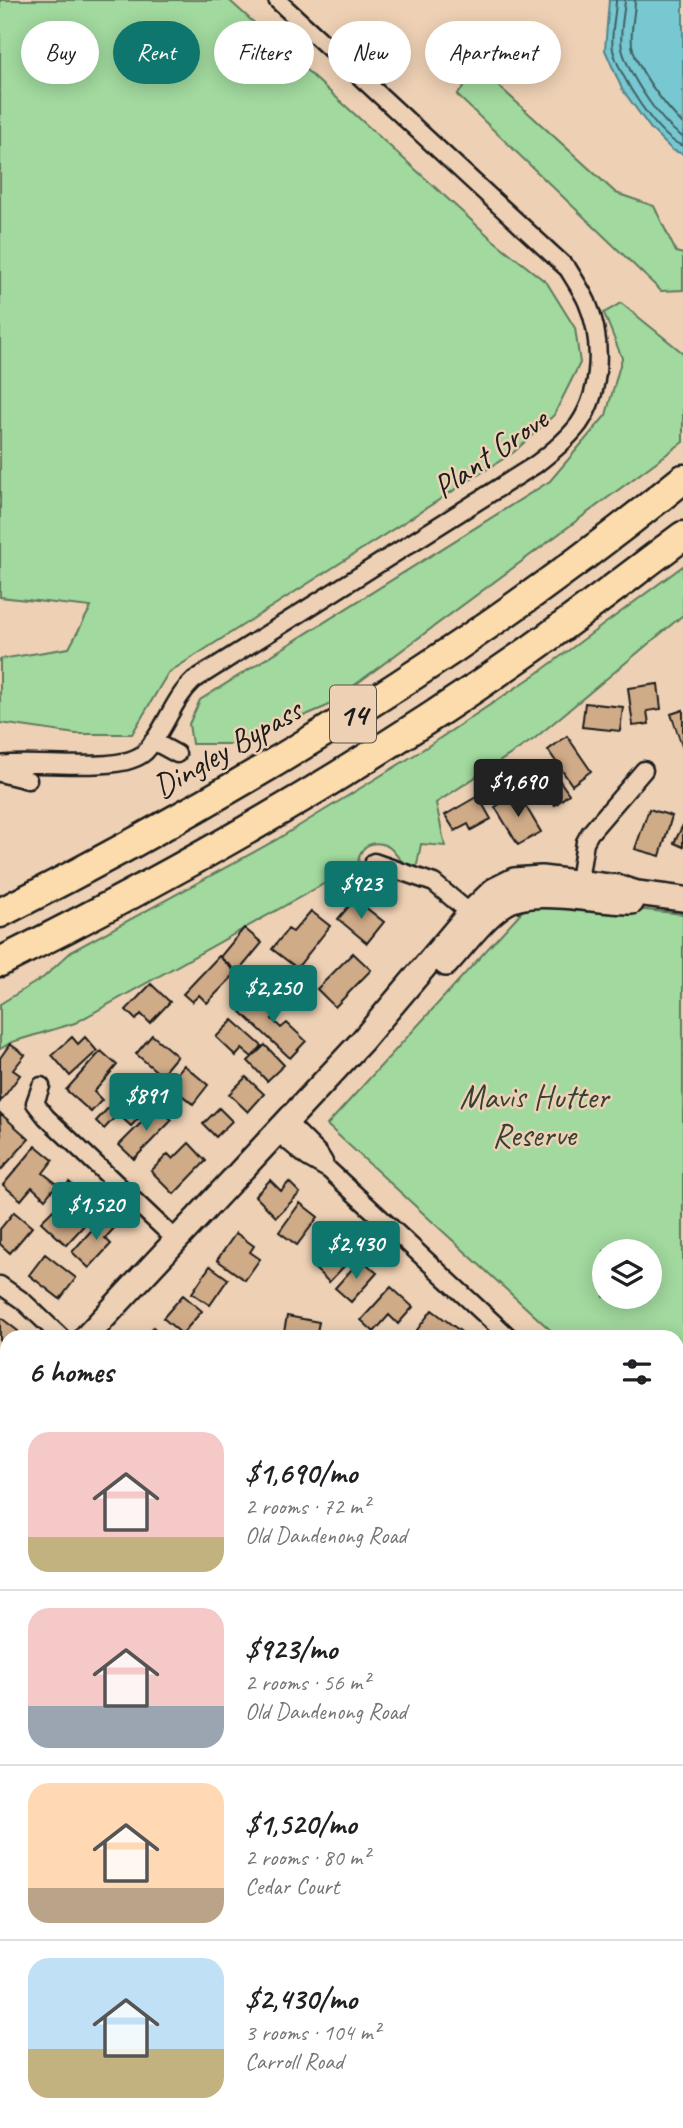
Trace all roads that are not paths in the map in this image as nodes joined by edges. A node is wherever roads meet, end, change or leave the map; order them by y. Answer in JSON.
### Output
{"nodes":[{"id":1,"x":277,"y":0,"type":"edge"},
{"id":2,"x":683,"y":479,"type":"edge"},
{"id":3,"x":683,"y":536,"type":"edge"},
{"id":4,"x":153,"y":741,"type":"junction"},
{"id":5,"x":177,"y":754,"type":"dead end"},
{"id":6,"x":0,"y":765,"type":"edge"},
{"id":7,"x":644,"y":770,"type":"dead end"},
{"id":8,"x":0,"y":773,"type":"edge"},
{"id":9,"x":28,"y":780,"type":"dead end"},
{"id":10,"x":374,"y":862,"type":"dead end"},
{"id":11,"x":578,"y":890,"type":"junction"},
{"id":12,"x":683,"y":899,"type":"edge"},
{"id":13,"x":683,"y":905,"type":"edge"},
{"id":14,"x":0,"y":913,"type":"edge"},
{"id":15,"x":476,"y":918,"type":"junction"},
{"id":16,"x":0,"y":961,"type":"edge"},
{"id":17,"x":41,"y":1086,"type":"dead end"},
{"id":18,"x":282,"y":1127,"type":"junction"},
{"id":19,"x":176,"y":1240,"type":"junction"},
{"id":20,"x":0,"y":1285,"type":"edge"},
{"id":21,"x":54,"y":1330,"type":"edge"},
{"id":22,"x":92,"y":1330,"type":"edge"},
{"id":23,"x":501,"y":1330,"type":"edge"}],
"edges":[{"from":1,"to":4,"type":"street","name":"Plant Grove"},
{"from":2,"to":14,"type":"highway","name":"Dingley Bypass","number":"14"},
{"from":3,"to":16,"type":"highway","number":"14"},
{"from":4,"to":5,"type":"street"},
{"from":4,"to":6,"type":"street","name":"Plant Grove"},
{"from":7,"to":11,"type":"street"},
{"from":8,"to":9,"type":"street"},
{"from":10,"to":15,"type":"street"},
{"from":11,"to":12,"type":"main road"},
{"from":11,"to":13,"type":"main road"},
{"from":11,"to":15,"type":"main road"},
{"from":15,"to":18,"type":"main road"},
{"from":17,"to":19,"type":"street"},
{"from":18,"to":19,"type":"main road"},
{"from":18,"to":23,"type":"street"},
{"from":19,"to":22,"type":"main road"},
{"from":20,"to":21,"type":"street"}]}
